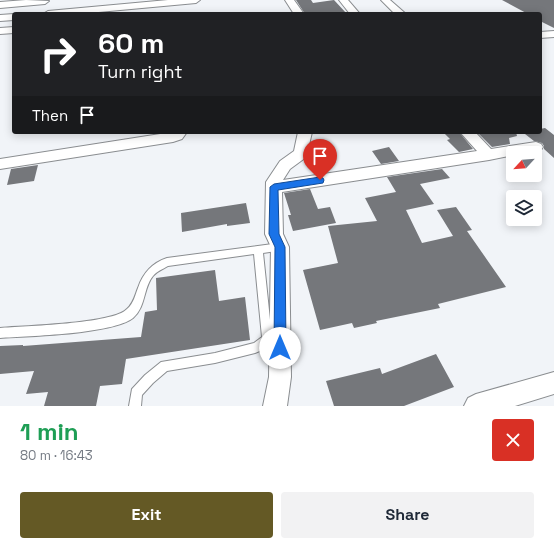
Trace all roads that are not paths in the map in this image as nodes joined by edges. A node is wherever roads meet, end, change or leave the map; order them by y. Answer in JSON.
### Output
{"nodes":[{"id":1,"x":196,"y":0,"type":"edge"},
{"id":2,"x":289,"y":0,"type":"edge"},
{"id":3,"x":343,"y":0,"type":"edge"},
{"id":4,"x":385,"y":0,"type":"edge"},
{"id":5,"x":45,"y":1,"type":"dead end"},
{"id":6,"x":0,"y":5,"type":"edge"},
{"id":7,"x":69,"y":12,"type":"edge"},
{"id":8,"x":298,"y":12,"type":"edge"},
{"id":9,"x":353,"y":12,"type":"edge"},
{"id":10,"x":399,"y":12,"type":"edge"},
{"id":11,"x":12,"y":17,"type":"edge"},
{"id":12,"x":0,"y":18,"type":"edge"},
{"id":13,"x":12,"y":30,"type":"edge"},
{"id":14,"x":0,"y":32,"type":"edge"},
{"id":15,"x":554,"y":34,"type":"edge"},
{"id":16,"x":542,"y":35,"type":"edge"},
{"id":17,"x":178,"y":134,"type":"edge"},
{"id":18,"x":305,"y":134,"type":"edge"},
{"id":19,"x":469,"y":134,"type":"edge"},
{"id":20,"x":506,"y":151,"type":"edge"},
{"id":21,"x":489,"y":154,"type":"junction"},
{"id":22,"x":0,"y":164,"type":"edge"},
{"id":23,"x":274,"y":187,"type":"junction"},
{"id":24,"x":280,"y":247,"type":"junction"},
{"id":25,"x":258,"y":249,"type":"junction"},
{"id":26,"x":0,"y":333,"type":"edge"},
{"id":27,"x":554,"y":383,"type":"edge"},
{"id":28,"x":135,"y":406,"type":"edge"},
{"id":29,"x":275,"y":406,"type":"edge"},
{"id":30,"x":476,"y":406,"type":"edge"}],
"edges":[{"from":1,"to":7,"type":"street"},
{"from":2,"to":8,"type":"street"},
{"from":3,"to":9,"type":"street"},
{"from":4,"to":10,"type":"street"},
{"from":5,"to":6,"type":"street"},
{"from":11,"to":12,"type":"street"},
{"from":13,"to":14,"type":"street"},
{"from":15,"to":16,"type":"street"},
{"from":17,"to":22,"type":"street"},
{"from":18,"to":23,"type":"street"},
{"from":19,"to":21,"type":"street"},
{"from":20,"to":21,"type":"street"},
{"from":21,"to":23,"type":"street"},
{"from":23,"to":24,"type":"street"},
{"from":24,"to":25,"type":"lane"},
{"from":24,"to":29,"type":"street"},
{"from":25,"to":26,"type":"lane"},
{"from":25,"to":28,"type":"lane"},
{"from":27,"to":30,"type":"street"}]}
